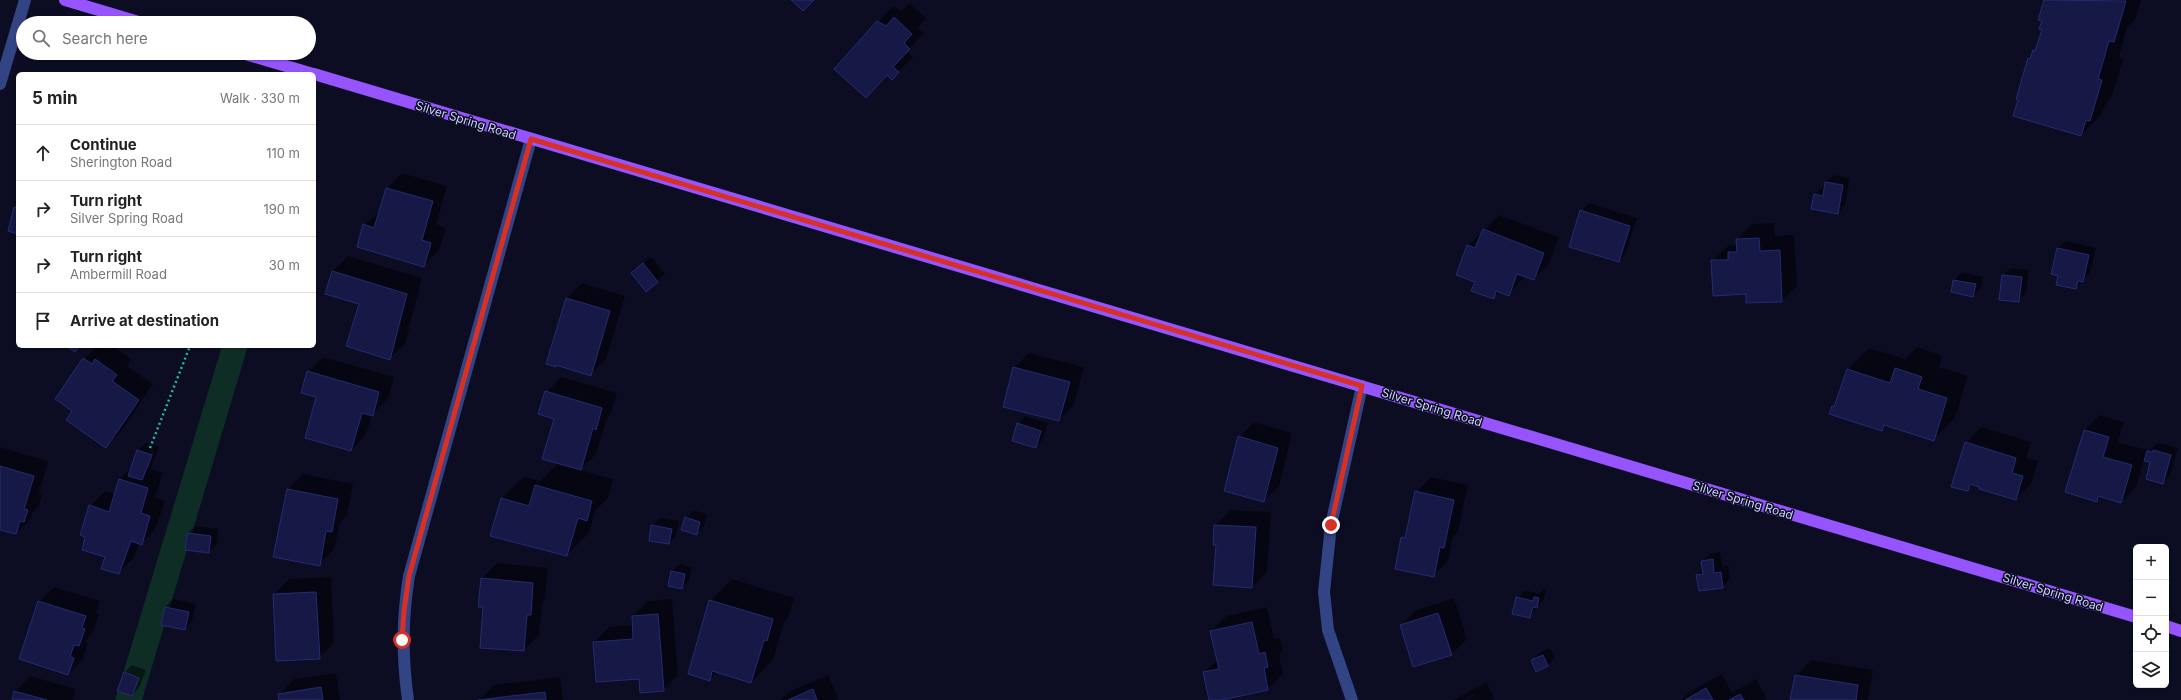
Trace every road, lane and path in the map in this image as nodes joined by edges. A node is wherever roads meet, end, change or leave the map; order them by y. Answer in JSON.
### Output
{"nodes":[{"id":1,"x":25,"y":0,"type":"edge"},
{"id":2,"x":65,"y":0,"type":"edge"},
{"id":3,"x":20,"y":16,"type":"edge"},
{"id":4,"x":119,"y":16,"type":"edge"},
{"id":5,"x":16,"y":30,"type":"edge"},
{"id":6,"x":266,"y":60,"type":"edge"},
{"id":7,"x":306,"y":72,"type":"edge"},
{"id":8,"x":316,"y":75,"type":"edge"},
{"id":9,"x":0,"y":84,"type":"edge"},
{"id":10,"x":531,"y":139,"type":"junction"},
{"id":11,"x":189,"y":348,"type":"edge"},
{"id":12,"x":1362,"y":386,"type":"junction"},
{"id":13,"x":150,"y":448,"type":"dead end"},
{"id":14,"x":2133,"y":616,"type":"edge"},
{"id":15,"x":2169,"y":627,"type":"edge"},
{"id":16,"x":2181,"y":631,"type":"edge"},
{"id":17,"x":408,"y":700,"type":"edge"},
{"id":18,"x":1352,"y":700,"type":"edge"}],
"edges":[{"from":1,"to":3,"type":"street"},
{"from":2,"to":4,"type":"main road"},
{"from":5,"to":9,"type":"street"},
{"from":6,"to":7,"type":"main road","name":"Silver Spring Road"},
{"from":8,"to":10,"type":"main road","name":"Silver Spring Road"},
{"from":10,"to":12,"type":"main road","name":"Silver Spring Road"},
{"from":10,"to":17,"type":"street"},
{"from":11,"to":13,"type":"path"},
{"from":12,"to":14,"type":"main road","name":"Silver Spring Road"},
{"from":12,"to":18,"type":"street"},
{"from":15,"to":16,"type":"main road"}]}
